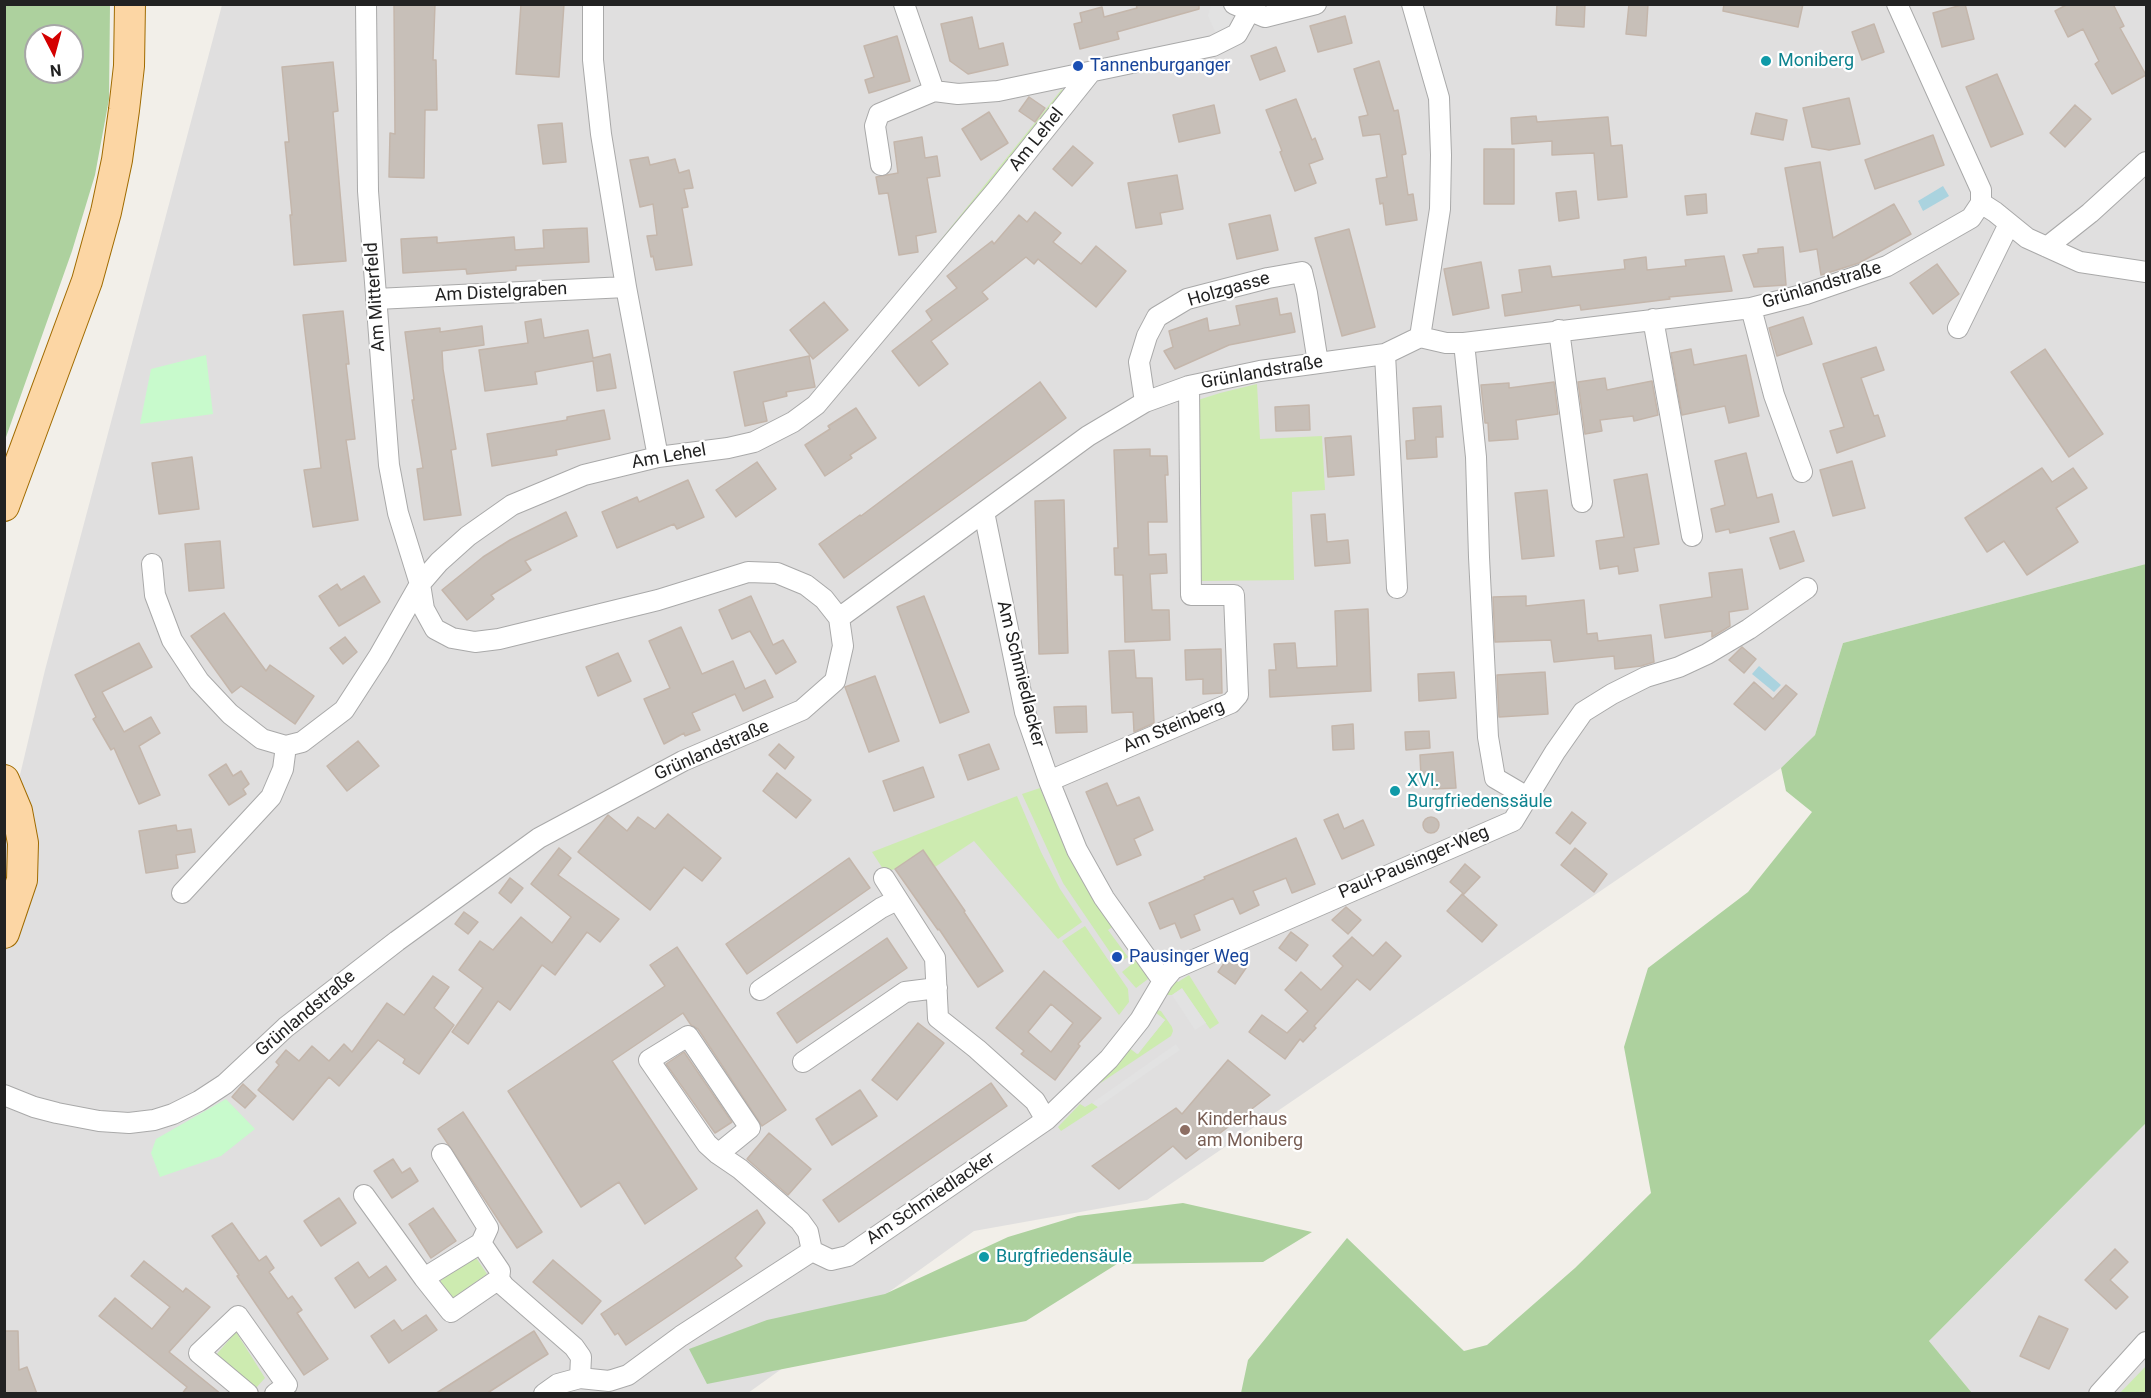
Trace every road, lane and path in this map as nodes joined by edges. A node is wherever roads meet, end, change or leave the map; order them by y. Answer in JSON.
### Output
{"nodes":[{"id":1,"x":130,"y":4,"type":"edge"},
{"id":2,"x":366,"y":4,"type":"edge"},
{"id":3,"x":593,"y":4,"type":"edge"},
{"id":4,"x":904,"y":4,"type":"edge"},
{"id":5,"x":1316,"y":4,"type":"edge"},
{"id":6,"x":1412,"y":4,"type":"edge"},
{"id":7,"x":1897,"y":4,"type":"edge"},
{"id":8,"x":1242,"y":8,"type":"edge"},
{"id":9,"x":1091,"y":72,"type":"junction"},
{"id":10,"x":934,"y":91,"type":"junction"},
{"id":11,"x":2146,"y":162,"type":"edge"},
{"id":12,"x":880,"y":165,"type":"dead end"},
{"id":13,"x":1981,"y":203,"type":"junction"},
{"id":14,"x":2008,"y":224,"type":"junction"},
{"id":15,"x":2047,"y":247,"type":"junction"},
{"id":16,"x":2146,"y":272,"type":"edge"},
{"id":17,"x":626,"y":287,"type":"junction"},
{"id":18,"x":376,"y":299,"type":"junction"},
{"id":19,"x":1751,"y":308,"type":"junction"},
{"id":20,"x":1653,"y":319,"type":"junction"},
{"id":21,"x":1958,"y":328,"type":"dead end"},
{"id":22,"x":1559,"y":330,"type":"junction"},
{"id":23,"x":1420,"y":337,"type":"junction"},
{"id":24,"x":1464,"y":343,"type":"junction"},
{"id":25,"x":1385,"y":354,"type":"junction"},
{"id":26,"x":1318,"y":363,"type":"junction"},
{"id":27,"x":1189,"y":387,"type":"junction"},
{"id":28,"x":1145,"y":402,"type":"junction"},
{"id":29,"x":658,"y":457,"type":"junction"},
{"id":30,"x":1802,"y":472,"type":"dead end"},
{"id":31,"x":1582,"y":502,"type":"dead end"},
{"id":32,"x":4,"y":506,"type":"edge"},
{"id":33,"x":984,"y":512,"type":"junction"},
{"id":34,"x":1692,"y":536,"type":"dead end"},
{"id":35,"x":152,"y":564,"type":"dead end"},
{"id":36,"x":420,"y":584,"type":"junction"},
{"id":37,"x":1397,"y":588,"type":"dead end"},
{"id":38,"x":1807,"y":588,"type":"dead end"},
{"id":39,"x":839,"y":618,"type":"junction"},
{"id":40,"x":286,"y":746,"type":"junction"},
{"id":41,"x":4,"y":780,"type":"edge"},
{"id":42,"x":1049,"y":781,"type":"junction"},
{"id":43,"x":1529,"y":798,"type":"junction"},
{"id":44,"x":4,"y":820,"type":"edge"},
{"id":45,"x":23,"y":862,"type":"junction"},
{"id":46,"x":884,"y":878,"type":"dead end"},
{"id":47,"x":182,"y":893,"type":"dead end"},
{"id":48,"x":897,"y":900,"type":"junction"},
{"id":49,"x":4,"y":933,"type":"edge"},
{"id":50,"x":1163,"y":981,"type":"junction"},
{"id":51,"x":937,"y":988,"type":"junction"},
{"id":52,"x":760,"y":990,"type":"dead end"},
{"id":53,"x":803,"y":1062,"type":"dead end"},
{"id":54,"x":4,"y":1095,"type":"edge"},
{"id":55,"x":1046,"y":1120,"type":"junction"},
{"id":56,"x":442,"y":1154,"type":"dead end"},
{"id":57,"x":718,"y":1154,"type":"junction"},
{"id":58,"x":364,"y":1195,"type":"dead end"},
{"id":59,"x":481,"y":1243,"type":"junction"},
{"id":60,"x":812,"y":1251,"type":"junction"},
{"id":61,"x":424,"y":1278,"type":"junction"},
{"id":62,"x":499,"y":1279,"type":"junction"},
{"id":63,"x":2146,"y":1342,"type":"edge"},
{"id":64,"x":580,"y":1378,"type":"junction"},
{"id":65,"x":248,"y":1394,"type":"edge"},
{"id":66,"x":275,"y":1394,"type":"edge"},
{"id":67,"x":544,"y":1394,"type":"edge"},
{"id":68,"x":2098,"y":1394,"type":"edge"}],
"edges":[{"from":1,"to":32,"type":"main road"},
{"from":2,"to":18,"type":"street","name":"Am Mitterfeld"},
{"from":3,"to":17,"type":"street"},
{"from":4,"to":10,"type":"street"},
{"from":5,"to":8,"type":"street"},
{"from":6,"to":23,"type":"street"},
{"from":7,"to":13,"type":"street"},
{"from":8,"to":9,"type":"street"},
{"from":9,"to":10,"type":"street"},
{"from":9,"to":29,"type":"street","name":"Am Lehel"},
{"from":10,"to":12,"type":"street"},
{"from":11,"to":15,"type":"street"},
{"from":13,"to":14,"type":"street"},
{"from":13,"to":19,"type":"street","name":"Grünlandstraße"},
{"from":14,"to":15,"type":"street"},
{"from":14,"to":21,"type":"street"},
{"from":15,"to":16,"type":"street"},
{"from":17,"to":18,"type":"street","name":"Am Distelgraben"},
{"from":17,"to":29,"type":"street"},
{"from":18,"to":36,"type":"street","name":"Am Mitterfeld"},
{"from":19,"to":20,"type":"street","name":"Grünlandstraße"},
{"from":19,"to":30,"type":"street","name":"Grünlandstraße"},
{"from":20,"to":22,"type":"street","name":"Grünlandstraße"},
{"from":20,"to":34,"type":"street"},
{"from":22,"to":24,"type":"street","name":"Grünlandstraße"},
{"from":22,"to":31,"type":"street"},
{"from":23,"to":24,"type":"street","name":"Grünlandstraße"},
{"from":23,"to":25,"type":"street","name":"Grünlandstraße"},
{"from":24,"to":43,"type":"street"},
{"from":25,"to":26,"type":"street","name":"Grünlandstraße"},
{"from":25,"to":37,"type":"street"},
{"from":26,"to":27,"type":"street","name":"Grünlandstraße"},
{"from":26,"to":28,"type":"street","name":"Holzgasse"},
{"from":27,"to":28,"type":"street","name":"Grünlandstraße"},
{"from":27,"to":42,"type":"street","name":"Am Steinberg"},
{"from":28,"to":33,"type":"street","name":"Grünlandstraße"},
{"from":29,"to":36,"type":"street","name":"Am Lehel"},
{"from":33,"to":39,"type":"street","name":"Grünlandstraße"},
{"from":33,"to":42,"type":"street","name":"Am Schmiedlacker"},
{"from":35,"to":40,"type":"street"},
{"from":36,"to":39,"type":"street"},
{"from":36,"to":40,"type":"street","name":"Am Lehel"},
{"from":38,"to":43,"type":"street","name":"Paul-Pausinger-Weg"},
{"from":39,"to":54,"type":"street","name":"Grünlandstraße"},
{"from":40,"to":47,"type":"street"},
{"from":41,"to":45,"type":"main road"},
{"from":42,"to":50,"type":"street","name":"Am Schmiedlacker"},
{"from":43,"to":50,"type":"street","name":"Paul-Pausinger-Weg"},
{"from":44,"to":45,"type":"main road"},
{"from":45,"to":49,"type":"main road"},
{"from":46,"to":48,"type":"street"},
{"from":48,"to":51,"type":"street"},
{"from":48,"to":52,"type":"street"},
{"from":50,"to":55,"type":"street","name":"Am Schmiedlacker"},
{"from":51,"to":53,"type":"street"},
{"from":51,"to":55,"type":"street"},
{"from":55,"to":60,"type":"street","name":"Am Schmiedlacker"},
{"from":56,"to":59,"type":"street"},
{"from":57,"to":57,"type":"street"},
{"from":57,"to":60,"type":"street"},
{"from":58,"to":61,"type":"street"},
{"from":59,"to":61,"type":"street"},
{"from":59,"to":62,"type":"street"},
{"from":60,"to":64,"type":"street"},
{"from":61,"to":62,"type":"street"},
{"from":62,"to":64,"type":"street"},
{"from":63,"to":68,"type":"street"},
{"from":64,"to":67,"type":"street"},
{"from":65,"to":66,"type":"street"}]}
